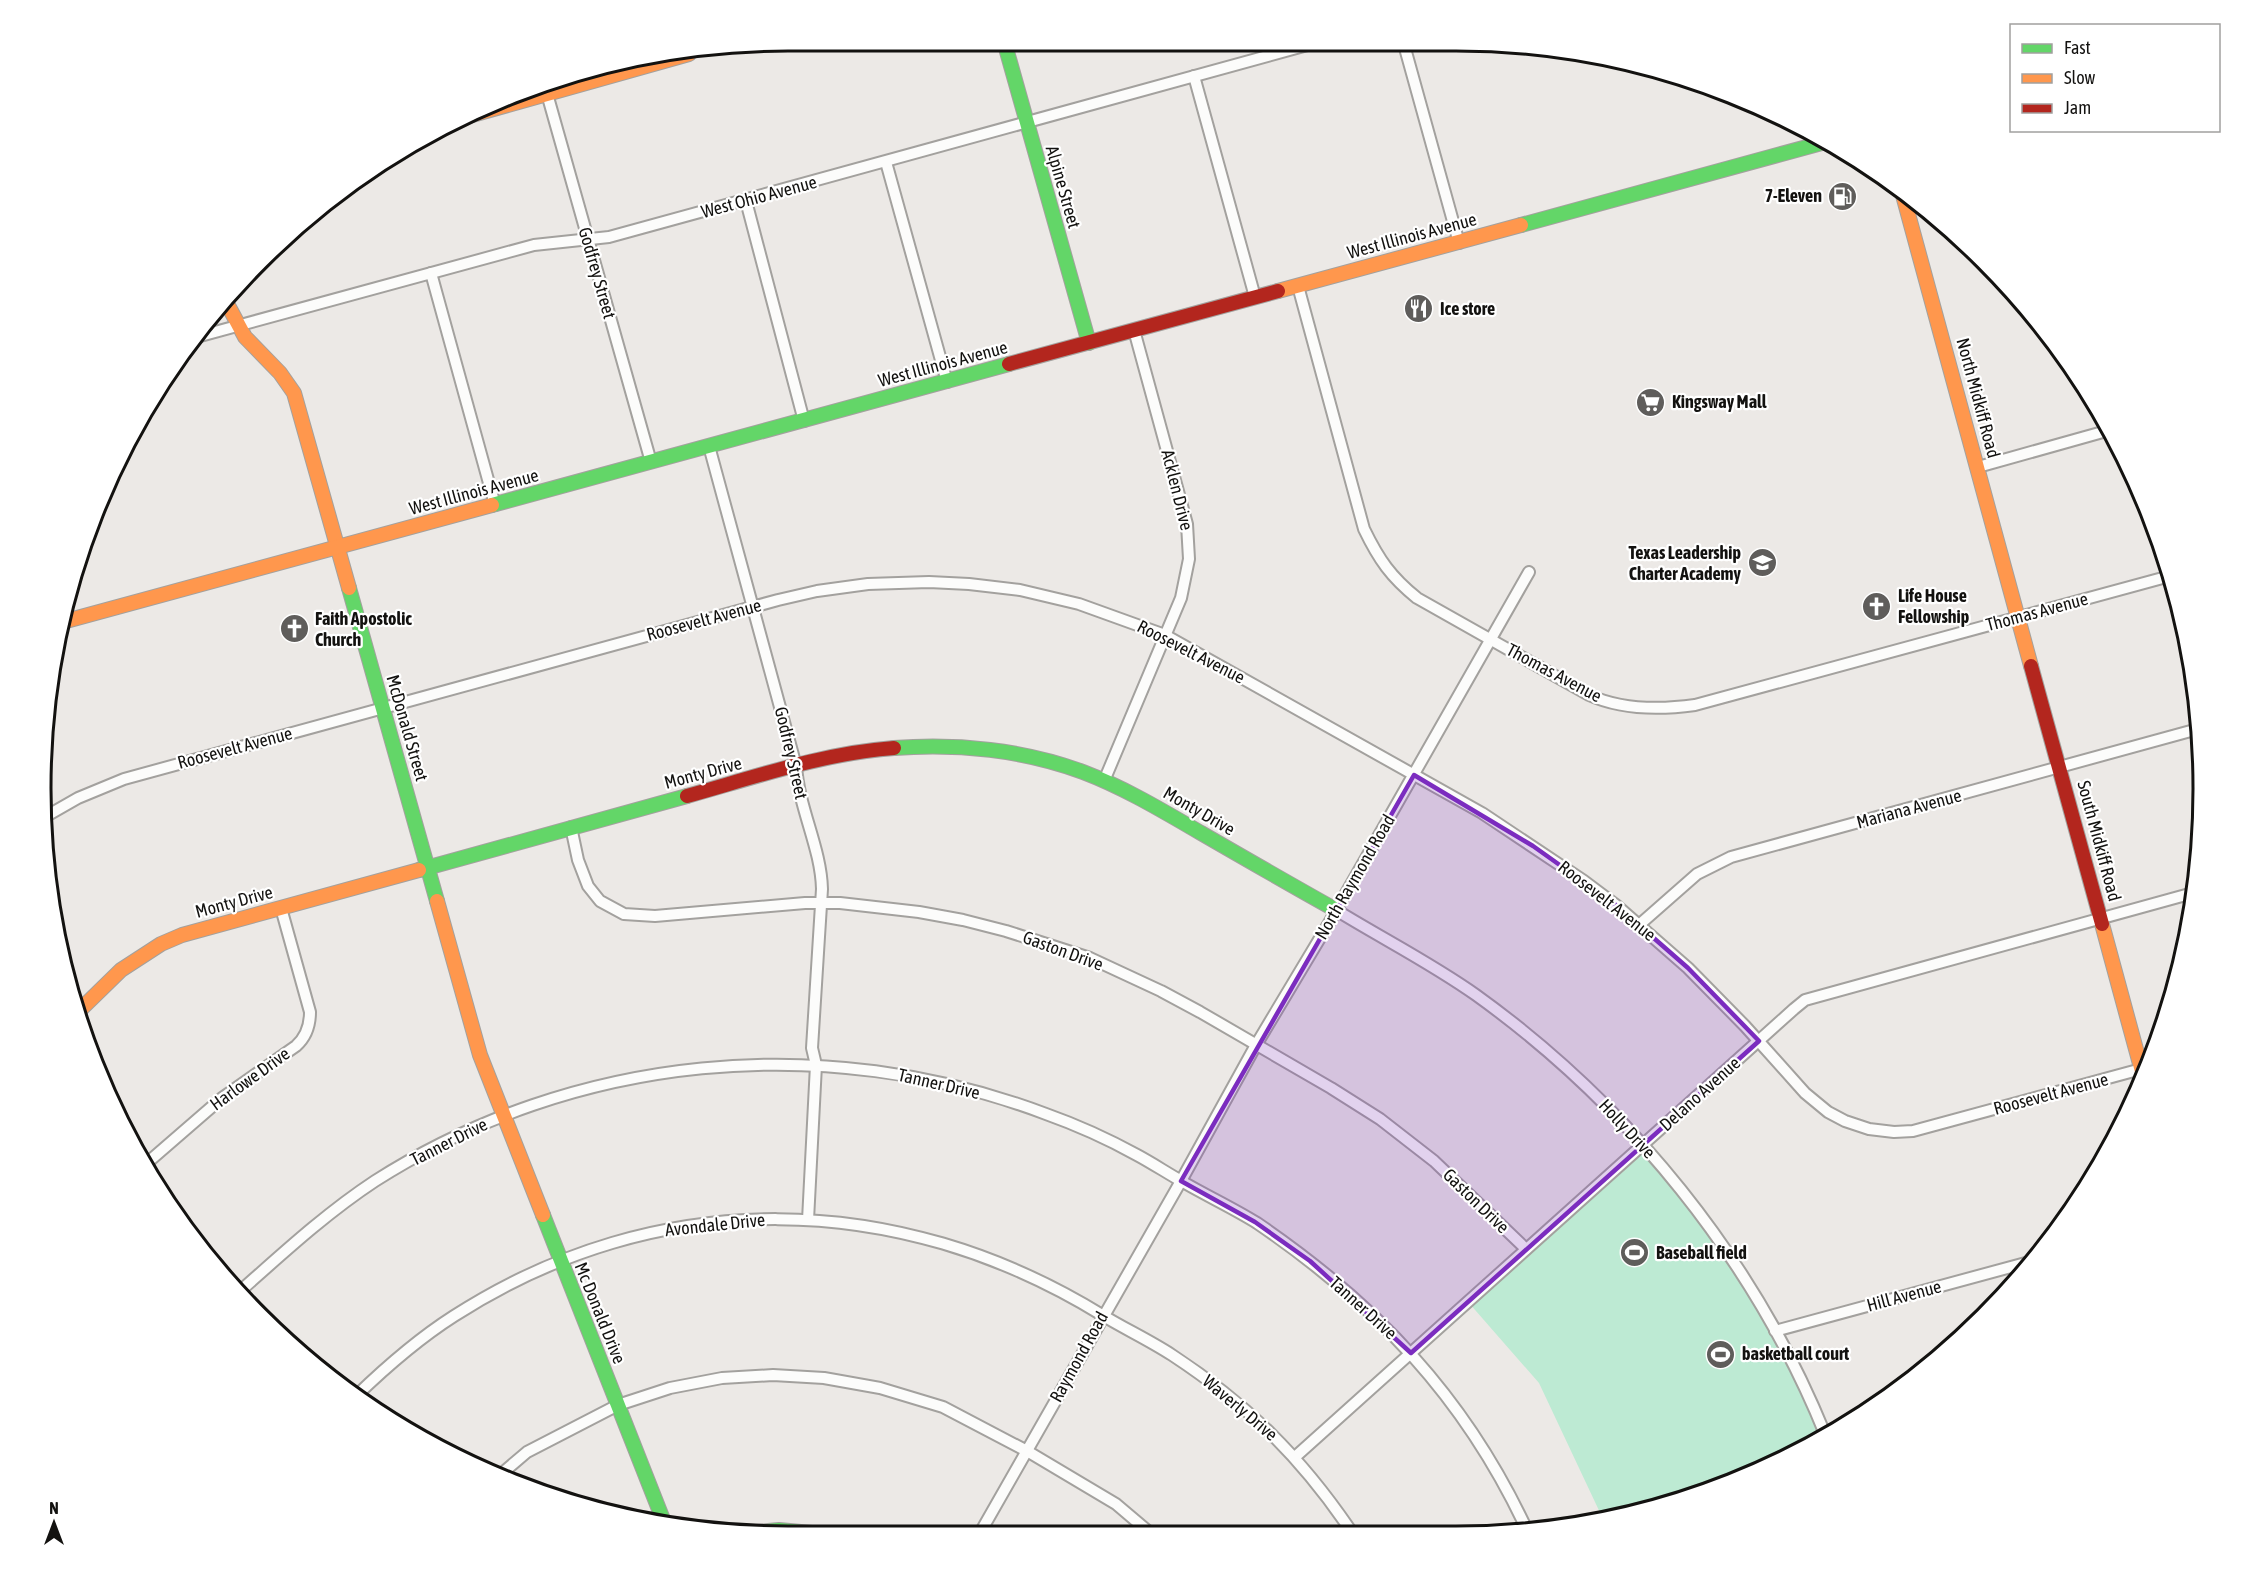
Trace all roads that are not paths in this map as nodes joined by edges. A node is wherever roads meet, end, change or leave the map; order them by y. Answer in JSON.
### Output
{"nodes":[{"id":1,"x":1007,"y":51,"type":"edge"},
{"id":2,"x":1283,"y":51,"type":"edge"},
{"id":3,"x":1406,"y":51,"type":"edge"},
{"id":4,"x":623,"y":70,"type":"edge"},
{"id":5,"x":1194,"y":76,"type":"junction"},
{"id":6,"x":593,"y":78,"type":"edge"},
{"id":7,"x":547,"y":92,"type":"edge"},
{"id":8,"x":1027,"y":123,"type":"junction"},
{"id":9,"x":1815,"y":145,"type":"edge"},
{"id":10,"x":886,"y":162,"type":"junction"},
{"id":11,"x":746,"y":201,"type":"junction"},
{"id":12,"x":1905,"y":204,"type":"edge"},
{"id":13,"x":588,"y":240,"type":"junction"},
{"id":14,"x":1459,"y":243,"type":"junction"},
{"id":15,"x":431,"y":273,"type":"junction"},
{"id":16,"x":1298,"y":286,"type":"junction"},
{"id":17,"x":1255,"y":297,"type":"junction"},
{"id":18,"x":229,"y":308,"type":"edge"},
{"id":19,"x":238,"y":326,"type":"junction"},
{"id":20,"x":1134,"y":330,"type":"junction"},
{"id":21,"x":208,"y":334,"type":"edge"},
{"id":22,"x":1089,"y":343,"type":"junction"},
{"id":23,"x":947,"y":382,"type":"junction"},
{"id":24,"x":804,"y":421,"type":"junction"},
{"id":25,"x":2101,"y":433,"type":"edge"},
{"id":26,"x":709,"y":446,"type":"junction"},
{"id":27,"x":651,"y":462,"type":"junction"},
{"id":28,"x":1978,"y":467,"type":"junction"},
{"id":29,"x":495,"y":504,"type":"junction"},
{"id":30,"x":337,"y":548,"type":"junction"},
{"id":31,"x":1529,"y":572,"type":"dead end"},
{"id":32,"x":2162,"y":578,"type":"edge"},
{"id":33,"x":753,"y":606,"type":"junction"},
{"id":34,"x":2019,"y":617,"type":"junction"},
{"id":35,"x":71,"y":620,"type":"edge"},
{"id":36,"x":1165,"y":635,"type":"junction"},
{"id":37,"x":1491,"y":640,"type":"junction"},
{"id":38,"x":383,"y":708,"type":"junction"},
{"id":39,"x":2190,"y":731,"type":"edge"},
{"id":40,"x":796,"y":766,"type":"junction"},
{"id":41,"x":2060,"y":767,"type":"junction"},
{"id":42,"x":1414,"y":775,"type":"junction"},
{"id":43,"x":1104,"y":781,"type":"junction"},
{"id":44,"x":52,"y":813,"type":"edge"},
{"id":45,"x":571,"y":827,"type":"junction"},
{"id":46,"x":428,"y":867,"type":"junction"},
{"id":47,"x":2185,"y":895,"type":"edge"},
{"id":48,"x":820,"y":903,"type":"junction"},
{"id":49,"x":281,"y":908,"type":"junction"},
{"id":50,"x":1336,"y":910,"type":"junction"},
{"id":51,"x":2101,"y":918,"type":"junction"},
{"id":52,"x":1639,"y":925,"type":"junction"},
{"id":53,"x":84,"y":1006,"type":"edge"},
{"id":54,"x":1759,"y":1041,"type":"junction"},
{"id":55,"x":1256,"y":1045,"type":"junction"},
{"id":56,"x":2140,"y":1062,"type":"edge"},
{"id":57,"x":816,"y":1065,"type":"junction"},
{"id":58,"x":2136,"y":1073,"type":"edge"},
{"id":59,"x":502,"y":1116,"type":"junction"},
{"id":60,"x":1643,"y":1144,"type":"junction"},
{"id":61,"x":151,"y":1159,"type":"edge"},
{"id":62,"x":1181,"y":1181,"type":"junction"},
{"id":63,"x":808,"y":1220,"type":"junction"},
{"id":64,"x":1527,"y":1249,"type":"junction"},
{"id":65,"x":560,"y":1261,"type":"junction"},
{"id":66,"x":2018,"y":1265,"type":"edge"},
{"id":67,"x":245,"y":1287,"type":"edge"},
{"id":68,"x":1103,"y":1316,"type":"junction"},
{"id":69,"x":1775,"y":1331,"type":"junction"},
{"id":70,"x":1411,"y":1353,"type":"junction"},
{"id":71,"x":362,"y":1390,"type":"edge"},
{"id":72,"x":618,"y":1404,"type":"junction"},
{"id":73,"x":1822,"y":1428,"type":"edge"},
{"id":74,"x":1026,"y":1451,"type":"junction"},
{"id":75,"x":1295,"y":1457,"type":"junction"},
{"id":76,"x":506,"y":1470,"type":"edge"},
{"id":77,"x":661,"y":1515,"type":"edge"},
{"id":78,"x":1523,"y":1522,"type":"edge"},
{"id":79,"x":984,"y":1526,"type":"edge"},
{"id":80,"x":1142,"y":1526,"type":"edge"},
{"id":81,"x":1348,"y":1526,"type":"edge"}],
"edges":[{"from":1,"to":8,"type":"street","name":"Alpine Street"},
{"from":2,"to":5,"type":"street","name":"West Ohio Avenue"},
{"from":3,"to":14,"type":"street"},
{"from":4,"to":6,"type":"street"},
{"from":5,"to":8,"type":"street","name":"West Ohio Avenue"},
{"from":5,"to":17,"type":"street"},
{"from":7,"to":13,"type":"street","name":"Godfrey Street"},
{"from":8,"to":10,"type":"street","name":"West Ohio Avenue"},
{"from":8,"to":22,"type":"street","name":"Alpine Street"},
{"from":9,"to":14,"type":"street","name":"West Illinois Avenue"},
{"from":10,"to":11,"type":"street","name":"West Ohio Avenue"},
{"from":10,"to":23,"type":"street"},
{"from":11,"to":13,"type":"street","name":"West Ohio Avenue"},
{"from":11,"to":24,"type":"street"},
{"from":12,"to":28,"type":"street","name":"North Midkiff Road"},
{"from":13,"to":15,"type":"street","name":"West Ohio Avenue"},
{"from":13,"to":27,"type":"street","name":"Godfrey Street"},
{"from":14,"to":16,"type":"street","name":"West Illinois Avenue"},
{"from":15,"to":19,"type":"street","name":"West Ohio Avenue"},
{"from":15,"to":29,"type":"street"},
{"from":16,"to":17,"type":"street","name":"West Illinois Avenue"},
{"from":16,"to":37,"type":"street","name":"Thomas Avenue"},
{"from":17,"to":20,"type":"street","name":"West Illinois Avenue"},
{"from":18,"to":19,"type":"street","name":"McDonald Street"},
{"from":19,"to":21,"type":"street","name":"West Ohio Avenue"},
{"from":19,"to":30,"type":"street","name":"McDonald Street"},
{"from":20,"to":22,"type":"street","name":"West Illinois Avenue"},
{"from":20,"to":36,"type":"street","name":"Acklen Drive"},
{"from":22,"to":23,"type":"street","name":"West Illinois Avenue"},
{"from":23,"to":24,"type":"street","name":"West Illinois Avenue"},
{"from":24,"to":26,"type":"street","name":"West Illinois Avenue"},
{"from":25,"to":28,"type":"street"},
{"from":26,"to":27,"type":"street","name":"West Illinois Avenue"},
{"from":26,"to":33,"type":"street","name":"Godfrey Street"},
{"from":27,"to":29,"type":"street","name":"West Illinois Avenue"},
{"from":28,"to":34,"type":"street","name":"North Midkiff Road"},
{"from":29,"to":30,"type":"street","name":"West Illinois Avenue"},
{"from":30,"to":35,"type":"street","name":"West Illinois Avenue"},
{"from":30,"to":38,"type":"street","name":"McDonald Street"},
{"from":31,"to":37,"type":"street","name":"North Raymond Road"},
{"from":32,"to":34,"type":"street","name":"Thomas Avenue"},
{"from":33,"to":36,"type":"street","name":"Roosevelt Avenue"},
{"from":33,"to":38,"type":"street","name":"Roosevelt Avenue"},
{"from":33,"to":40,"type":"street","name":"Godfrey Street"},
{"from":34,"to":37,"type":"street","name":"Thomas Avenue"},
{"from":34,"to":41,"type":"street","name":"South Midkiff Road"},
{"from":36,"to":42,"type":"street","name":"Roosevelt Avenue"},
{"from":36,"to":43,"type":"street","name":"Acklen Drive"},
{"from":37,"to":42,"type":"street","name":"North Raymond Road"},
{"from":38,"to":44,"type":"street","name":"Roosevelt Avenue"},
{"from":38,"to":46,"type":"street","name":"McDonald Street"},
{"from":39,"to":41,"type":"street","name":"Mariana Avenue"},
{"from":40,"to":43,"type":"street","name":"Monty Drive"},
{"from":40,"to":45,"type":"street","name":"Monty Drive"},
{"from":40,"to":48,"type":"street","name":"Godfrey Street"},
{"from":41,"to":51,"type":"street","name":"South Midkiff Road"},
{"from":41,"to":52,"type":"street","name":"Mariana Avenue"},
{"from":42,"to":50,"type":"street","name":"North Raymond Road"},
{"from":42,"to":52,"type":"street","name":"Roosevelt Avenue"},
{"from":43,"to":50,"type":"street","name":"Monty Drive"},
{"from":45,"to":46,"type":"street","name":"Monty Drive"},
{"from":45,"to":48,"type":"street","name":"Gaston Drive"},
{"from":46,"to":49,"type":"street","name":"Monty Drive"},
{"from":46,"to":59,"type":"street","name":"McDonald Street"},
{"from":47,"to":51,"type":"street","name":"Delano Avenue"},
{"from":48,"to":55,"type":"street","name":"Gaston Drive"},
{"from":48,"to":57,"type":"street","name":"Godfrey Street"},
{"from":49,"to":53,"type":"street","name":"Monty Drive"},
{"from":49,"to":61,"type":"street","name":"Harlowe Drive"},
{"from":50,"to":55,"type":"street","name":"North Raymond Road"},
{"from":50,"to":60,"type":"street","name":"Holly Drive"},
{"from":51,"to":54,"type":"street","name":"Delano Avenue"},
{"from":51,"to":56,"type":"street","name":"South Midkiff Road"},
{"from":52,"to":54,"type":"street","name":"Roosevelt Avenue"},
{"from":54,"to":58,"type":"street","name":"Roosevelt Avenue"},
{"from":54,"to":60,"type":"street","name":"Delano Avenue"},
{"from":55,"to":62,"type":"street","name":"North Raymond Road"},
{"from":55,"to":64,"type":"street","name":"Gaston Drive"},
{"from":57,"to":59,"type":"street","name":"Tanner Drive"},
{"from":57,"to":62,"type":"street","name":"Tanner Drive"},
{"from":57,"to":63,"type":"street"},
{"from":59,"to":65,"type":"street","name":"Mc Donald Drive"},
{"from":59,"to":67,"type":"street","name":"Tanner Drive"},
{"from":60,"to":64,"type":"street","name":"Delano Avenue"},
{"from":60,"to":69,"type":"street","name":"Holly Drive"},
{"from":62,"to":68,"type":"street","name":"Raymond Road"},
{"from":62,"to":70,"type":"street","name":"Tanner Drive"},
{"from":63,"to":65,"type":"street","name":"Avondale Drive"},
{"from":63,"to":68,"type":"street","name":"Avondale Drive"},
{"from":64,"to":70,"type":"street","name":"Delano Avenue"},
{"from":65,"to":71,"type":"street","name":"Avondale Drive"},
{"from":65,"to":72,"type":"street","name":"Mc Donald Drive"},
{"from":66,"to":69,"type":"street","name":"Hill Avenue"},
{"from":68,"to":74,"type":"street","name":"Raymond Road"},
{"from":68,"to":75,"type":"street","name":"Waverly Drive"},
{"from":69,"to":73,"type":"street","name":"Holly Drive"},
{"from":70,"to":75,"type":"street","name":"Delano Avenue"},
{"from":70,"to":78,"type":"street","name":"Tanner Drive"},
{"from":72,"to":74,"type":"street"},
{"from":72,"to":76,"type":"street"},
{"from":72,"to":77,"type":"street","name":"Mc Donald Drive"},
{"from":74,"to":79,"type":"street","name":"Raymond Road"},
{"from":74,"to":80,"type":"street"},
{"from":75,"to":81,"type":"street","name":"Waverly Drive"}]}
